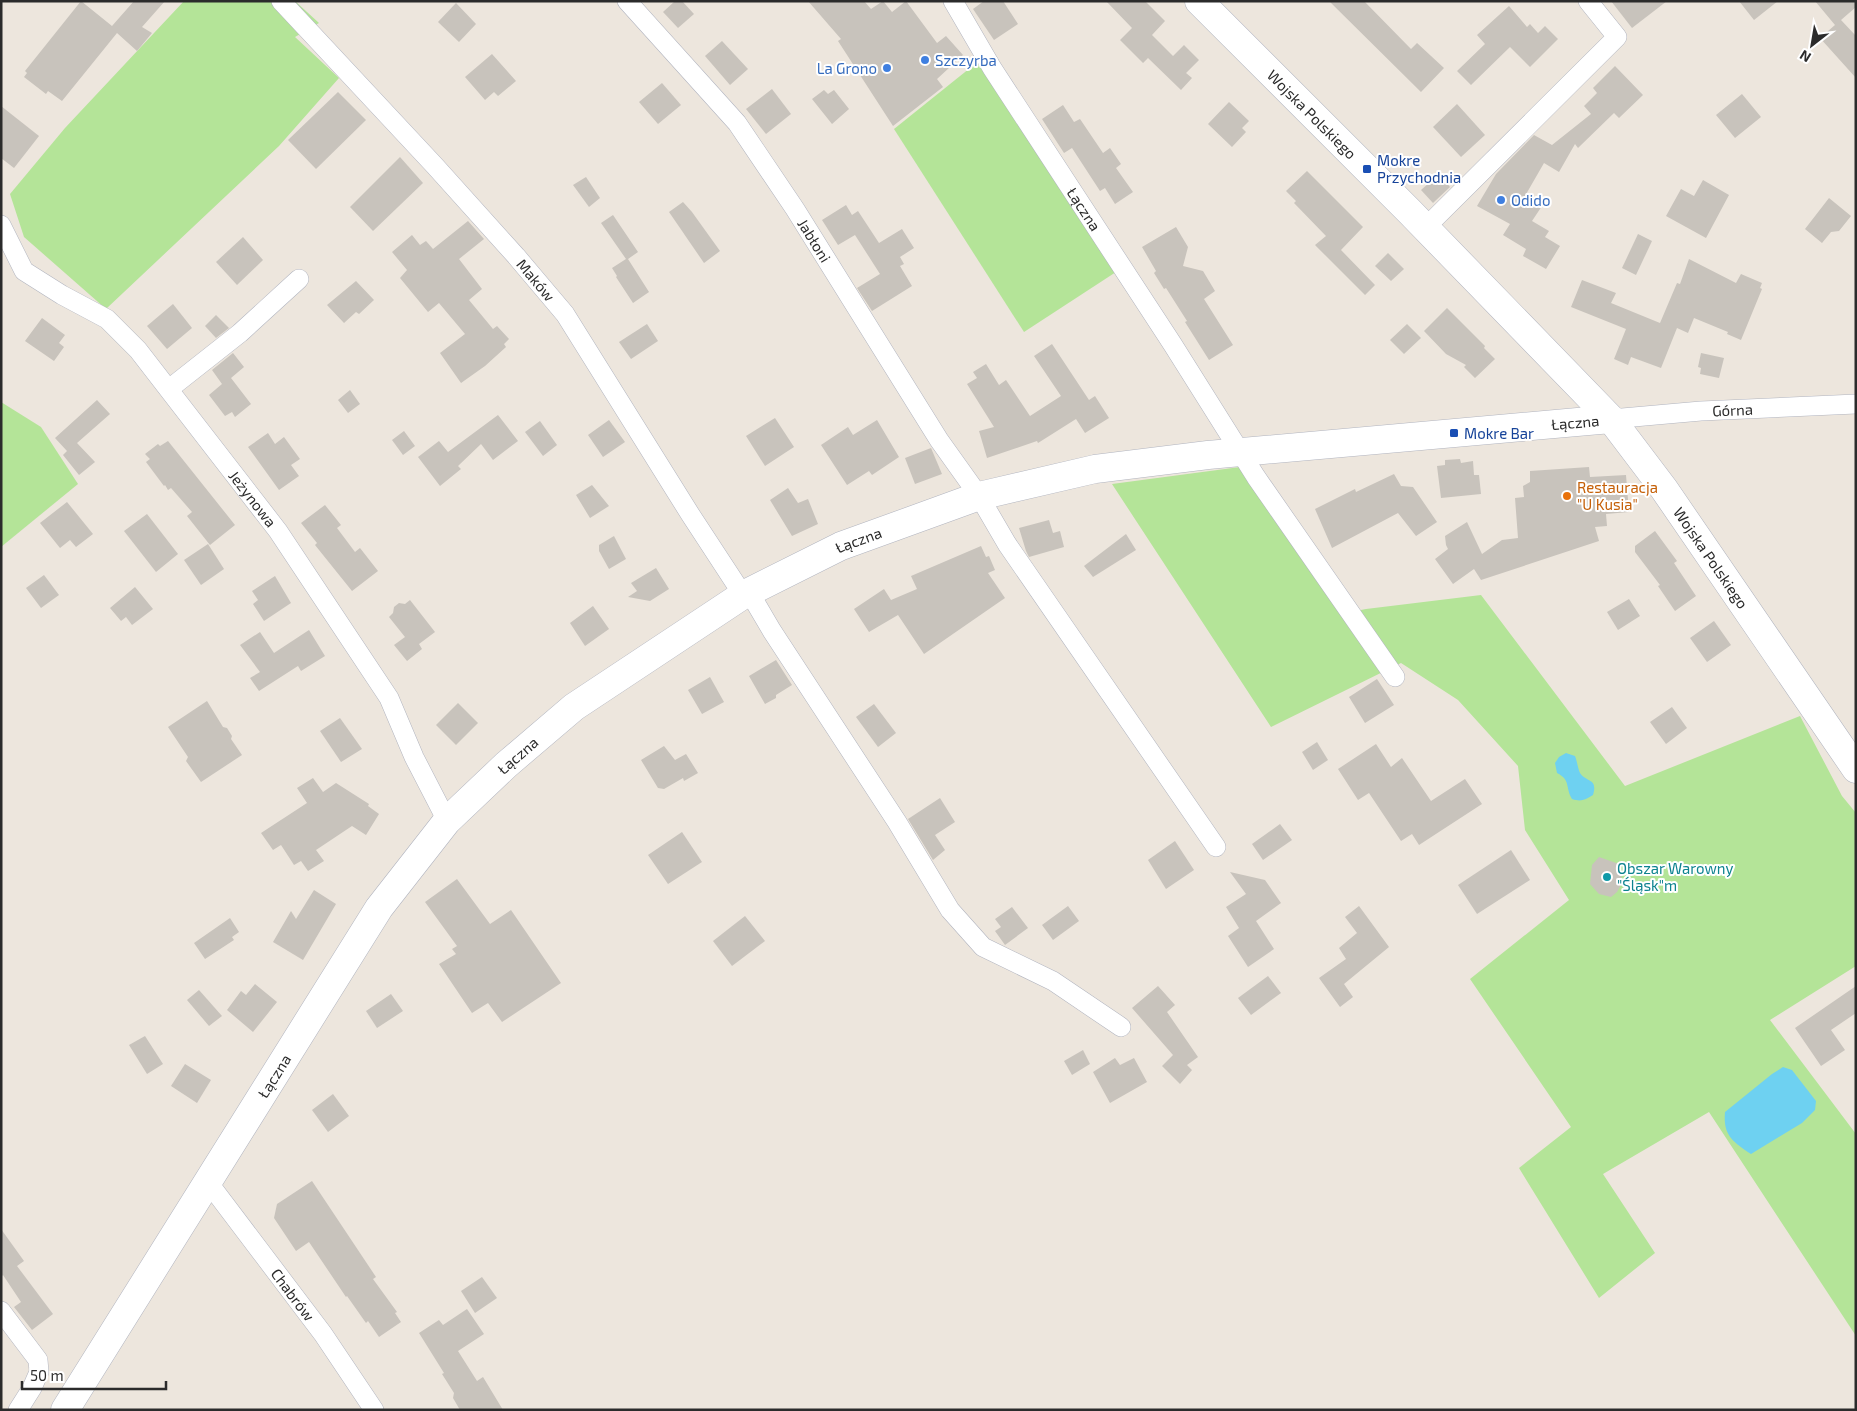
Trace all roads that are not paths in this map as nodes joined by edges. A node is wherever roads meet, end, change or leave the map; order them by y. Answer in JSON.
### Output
{"nodes":[{"id":1,"x":281,"y":1,"type":"edge"},
{"id":2,"x":627,"y":1,"type":"edge"},
{"id":3,"x":1200,"y":1,"type":"edge"},
{"id":4,"x":1588,"y":1,"type":"edge"},
{"id":5,"x":952,"y":2,"type":"edge"},
{"id":6,"x":1,"y":225,"type":"edge"},
{"id":7,"x":1425,"y":228,"type":"junction"},
{"id":8,"x":1,"y":257,"type":"edge"},
{"id":9,"x":24,"y":271,"type":"junction"},
{"id":10,"x":299,"y":279,"type":"dead end"},
{"id":11,"x":169,"y":390,"type":"junction"},
{"id":12,"x":1856,"y":404,"type":"edge"},
{"id":13,"x":1611,"y":419,"type":"junction"},
{"id":14,"x":1241,"y":452,"type":"junction"},
{"id":15,"x":979,"y":496,"type":"junction"},
{"id":16,"x":746,"y":593,"type":"junction"},
{"id":17,"x":1394,"y":677,"type":"dead end"},
{"id":18,"x":1856,"y":769,"type":"edge"},
{"id":19,"x":446,"y":821,"type":"junction"},
{"id":20,"x":1216,"y":847,"type":"dead end"},
{"id":21,"x":1121,"y":1027,"type":"dead end"},
{"id":22,"x":208,"y":1182,"type":"junction"},
{"id":23,"x":1,"y":1311,"type":"edge"},
{"id":24,"x":18,"y":1410,"type":"edge"},
{"id":25,"x":65,"y":1410,"type":"edge"},
{"id":26,"x":374,"y":1410,"type":"edge"}],
"edges":[{"from":1,"to":16,"type":"street","name":"Maków"},
{"from":2,"to":15,"type":"street","name":"Jabłoni"},
{"from":3,"to":7,"type":"street","name":"Wojska Polskiego"},
{"from":4,"to":7,"type":"street"},
{"from":5,"to":14,"type":"street","name":"Łączna"},
{"from":6,"to":9,"type":"street"},
{"from":7,"to":13,"type":"street","name":"Wojska Polskiego"},
{"from":8,"to":9,"type":"street","name":"Jeżynowa"},
{"from":9,"to":11,"type":"street","name":"Jeżynowa"},
{"from":10,"to":11,"type":"street"},
{"from":11,"to":19,"type":"street","name":"Jeżynowa"},
{"from":12,"to":13,"type":"street","name":"Górna"},
{"from":13,"to":14,"type":"street","name":"Łączna"},
{"from":13,"to":18,"type":"street","name":"Wojska Polskiego"},
{"from":14,"to":15,"type":"street","name":"Łączna"},
{"from":14,"to":17,"type":"street","name":"Łączna"},
{"from":15,"to":16,"type":"street","name":"Łączna"},
{"from":15,"to":20,"type":"street","name":"Jabłoni"},
{"from":16,"to":19,"type":"street","name":"Łączna"},
{"from":16,"to":21,"type":"street","name":"Maków"},
{"from":19,"to":22,"type":"street","name":"Łączna"},
{"from":22,"to":25,"type":"street","name":"Łączna"},
{"from":22,"to":26,"type":"street","name":"Chabrów"},
{"from":23,"to":24,"type":"street"}]}
